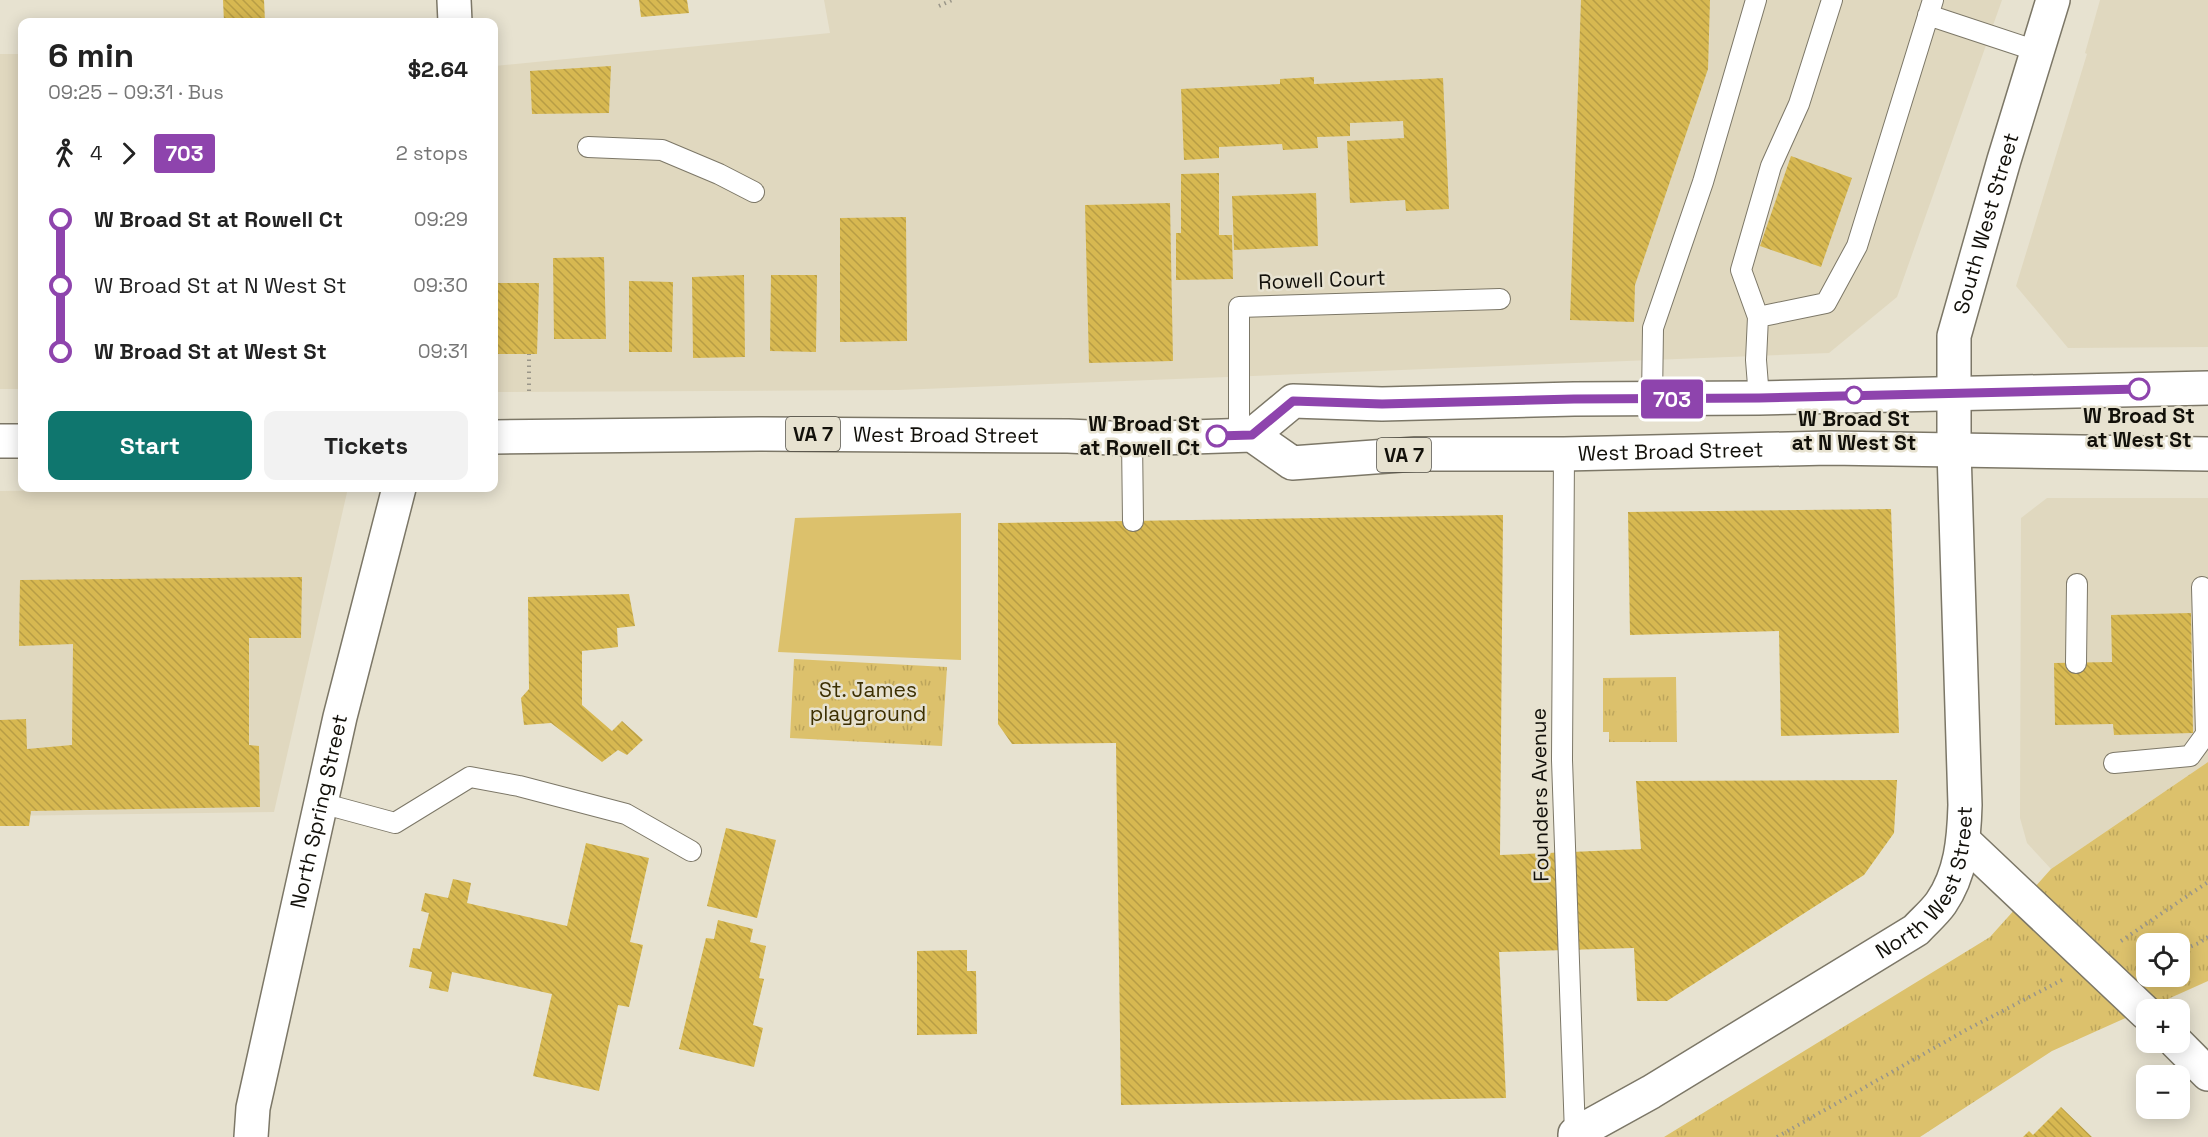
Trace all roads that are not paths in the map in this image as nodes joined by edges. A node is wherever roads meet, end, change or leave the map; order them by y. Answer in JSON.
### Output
{"nodes":[{"id":1,"x":454,"y":0,"type":"edge"},
{"id":2,"x":1756,"y":0,"type":"edge"},
{"id":3,"x":1832,"y":0,"type":"edge"},
{"id":4,"x":2053,"y":0,"type":"edge"},
{"id":5,"x":1931,"y":8,"type":"edge"},
{"id":6,"x":455,"y":18,"type":"edge"},
{"id":7,"x":2037,"y":51,"type":"junction"},
{"id":8,"x":588,"y":147,"type":"dead end"},
{"id":9,"x":754,"y":192,"type":"dead end"},
{"id":10,"x":1500,"y":298,"type":"dead end"},
{"id":11,"x":1758,"y":317,"type":"junction"},
{"id":12,"x":2208,"y":388,"type":"edge"},
{"id":13,"x":1953,"y":393,"type":"junction"},
{"id":14,"x":1759,"y":398,"type":"junction"},
{"id":15,"x":1652,"y":399,"type":"junction"},
{"id":16,"x":1246,"y":436,"type":"junction"},
{"id":17,"x":498,"y":437,"type":"edge"},
{"id":18,"x":1132,"y":439,"type":"junction"},
{"id":19,"x":0,"y":441,"type":"edge"},
{"id":20,"x":18,"y":441,"type":"edge"},
{"id":21,"x":1954,"y":450,"type":"junction"},
{"id":22,"x":1564,"y":454,"type":"junction"},
{"id":23,"x":2208,"y":454,"type":"edge"},
{"id":24,"x":398,"y":492,"type":"edge"},
{"id":25,"x":1133,"y":521,"type":"dead end"},
{"id":26,"x":2077,"y":584,"type":"dead end"},
{"id":27,"x":2202,"y":587,"type":"dead end"},
{"id":28,"x":2076,"y":663,"type":"dead end"},
{"id":29,"x":2114,"y":763,"type":"dead end"},
{"id":30,"x":321,"y":803,"type":"junction"},
{"id":31,"x":1964,"y":840,"type":"junction"},
{"id":32,"x":691,"y":851,"type":"dead end"},
{"id":33,"x":2136,"y":1003,"type":"edge"},
{"id":34,"x":2187,"y":1053,"type":"edge"},
{"id":35,"x":2208,"y":1074,"type":"edge"},
{"id":36,"x":1572,"y":1136,"type":"edge"},
{"id":37,"x":251,"y":1137,"type":"edge"}],
"edges":[{"from":1,"to":6,"type":"main road"},
{"from":2,"to":15,"type":"lane"},
{"from":3,"to":11,"type":"lane"},
{"from":4,"to":7,"type":"main road","name":"South West Street"},
{"from":5,"to":7,"type":"lane"},
{"from":5,"to":11,"type":"lane"},
{"from":7,"to":13,"type":"main road","name":"South West Street"},
{"from":8,"to":9,"type":"lane"},
{"from":10,"to":16,"type":"lane","name":"Rowell Court"},
{"from":11,"to":14,"type":"lane"},
{"from":12,"to":13,"type":"main road"},
{"from":13,"to":14,"type":"main road"},
{"from":13,"to":21,"type":"main road","name":"South West Street"},
{"from":14,"to":15,"type":"main road"},
{"from":15,"to":16,"type":"main road"},
{"from":16,"to":18,"type":"main road","name":"West Broad Street","number":"VA 7"},
{"from":16,"to":22,"type":"main road","name":"West Broad Street","number":"VA 7"},
{"from":17,"to":18,"type":"main road","name":"West Broad Street","number":"VA 7"},
{"from":18,"to":25,"type":"lane"},
{"from":19,"to":20,"type":"main road"},
{"from":21,"to":22,"type":"main road","name":"West Broad Street","number":"VA 7"},
{"from":21,"to":23,"type":"main road","name":"West Broad Street","number":"VA 7"},
{"from":21,"to":31,"type":"main road","name":"North West Street"},
{"from":22,"to":36,"type":"lane","name":"Founders Avenue"},
{"from":24,"to":30,"type":"main road","name":"North Spring Street"},
{"from":26,"to":28,"type":"lane"},
{"from":27,"to":29,"type":"lane"},
{"from":30,"to":32,"type":"lane"},
{"from":30,"to":37,"type":"main road","name":"North Spring Street"},
{"from":31,"to":33,"type":"main road"},
{"from":31,"to":36,"type":"main road","name":"North West Street"},
{"from":34,"to":35,"type":"main road"}]}
